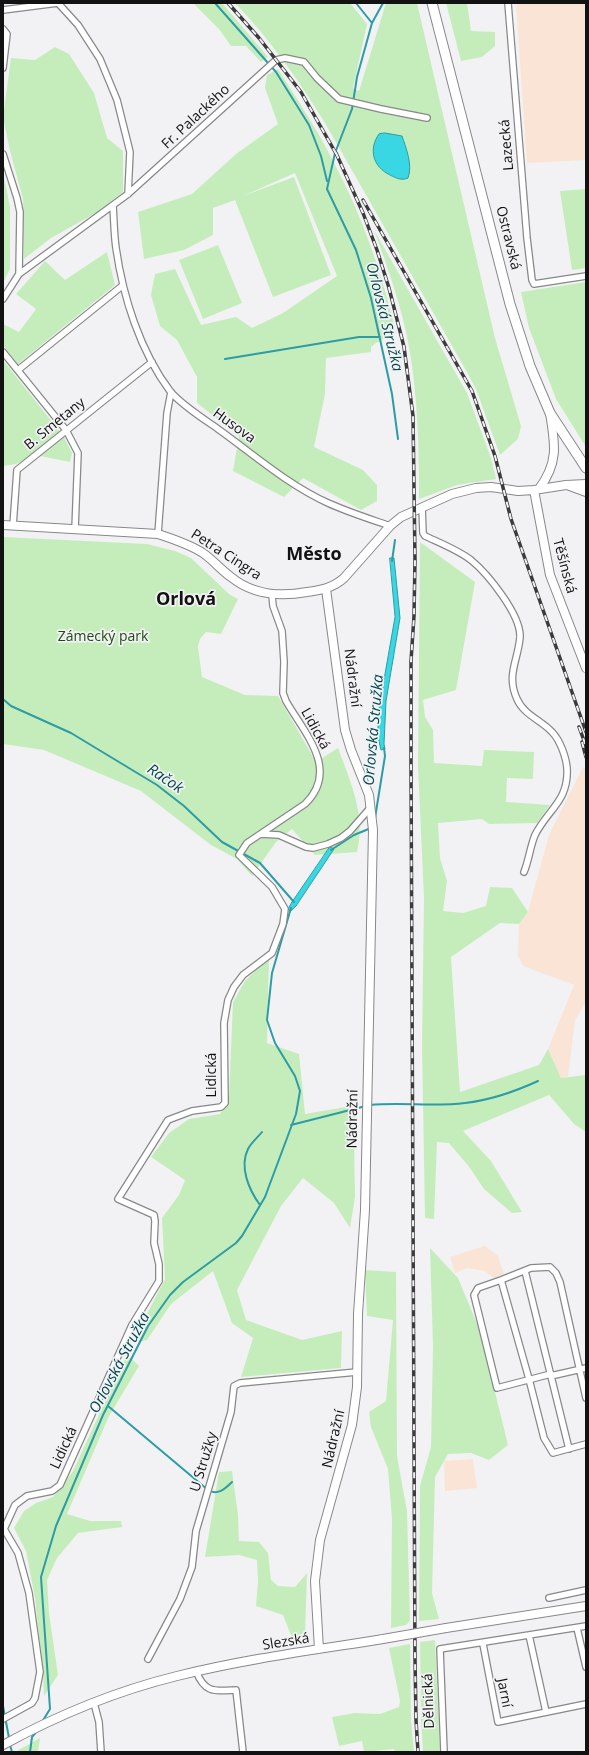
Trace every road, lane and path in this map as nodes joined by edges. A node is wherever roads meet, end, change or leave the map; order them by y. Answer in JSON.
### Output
{"nodes":[{"id":1,"x":58,"y":3,"type":"edge"},
{"id":2,"x":432,"y":3,"type":"edge"},
{"id":3,"x":508,"y":3,"type":"edge"},
{"id":4,"x":3,"y":10,"type":"edge"},
{"id":5,"x":3,"y":29,"type":"edge"},
{"id":6,"x":3,"y":68,"type":"edge"},
{"id":7,"x":427,"y":118,"type":"dead end"},
{"id":8,"x":3,"y":154,"type":"edge"},
{"id":9,"x":128,"y":194,"type":"junction"},
{"id":10,"x":113,"y":206,"type":"junction"},
{"id":11,"x":19,"y":274,"type":"junction"},
{"id":12,"x":586,"y":276,"type":"edge"},
{"id":13,"x":122,"y":286,"type":"junction"},
{"id":14,"x":3,"y":299,"type":"edge"},
{"id":15,"x":3,"y":352,"type":"edge"},
{"id":16,"x":152,"y":362,"type":"junction"},
{"id":17,"x":18,"y":370,"type":"junction"},
{"id":18,"x":171,"y":392,"type":"junction"},
{"id":19,"x":550,"y":413,"type":"junction"},
{"id":20,"x":66,"y":430,"type":"junction"},
{"id":21,"x":586,"y":468,"type":"edge"},
{"id":22,"x":586,"y":484,"type":"edge"},
{"id":23,"x":566,"y":485,"type":"junction"},
{"id":24,"x":537,"y":490,"type":"junction"},
{"id":25,"x":586,"y":492,"type":"edge"},
{"id":26,"x":422,"y":507,"type":"junction"},
{"id":27,"x":3,"y":525,"type":"edge"},
{"id":28,"x":13,"y":526,"type":"junction"},
{"id":29,"x":390,"y":526,"type":"junction"},
{"id":30,"x":75,"y":529,"type":"junction"},
{"id":31,"x":158,"y":534,"type":"junction"},
{"id":32,"x":326,"y":589,"type":"junction"},
{"id":33,"x":272,"y":595,"type":"junction"},
{"id":34,"x":586,"y":668,"type":"edge"},
{"id":35,"x":371,"y":806,"type":"junction"},
{"id":36,"x":261,"y":834,"type":"junction"},
{"id":37,"x":524,"y":872,"type":"dead end"},
{"id":38,"x":528,"y":1269,"type":"junction"},
{"id":39,"x":501,"y":1280,"type":"junction"},
{"id":40,"x":586,"y":1368,"type":"edge"},
{"id":41,"x":578,"y":1370,"type":"junction"},
{"id":42,"x":357,"y":1372,"type":"junction"},
{"id":43,"x":552,"y":1375,"type":"junction"},
{"id":44,"x":529,"y":1379,"type":"junction"},
{"id":45,"x":586,"y":1398,"type":"edge"},
{"id":46,"x":586,"y":1444,"type":"edge"},
{"id":47,"x":569,"y":1449,"type":"junction"},
{"id":48,"x":4,"y":1528,"type":"edge"},
{"id":49,"x":586,"y":1590,"type":"edge"},
{"id":50,"x":549,"y":1598,"type":"dead end"},
{"id":51,"x":586,"y":1606,"type":"edge"},
{"id":52,"x":586,"y":1626,"type":"edge"},
{"id":53,"x":577,"y":1628,"type":"junction"},
{"id":54,"x":529,"y":1636,"type":"junction"},
{"id":55,"x":483,"y":1644,"type":"junction"},
{"id":56,"x":320,"y":1649,"type":"junction"},
{"id":57,"x":148,"y":1659,"type":"dead end"},
{"id":58,"x":586,"y":1667,"type":"edge"},
{"id":59,"x":196,"y":1671,"type":"junction"},
{"id":60,"x":94,"y":1703,"type":"junction"},
{"id":61,"x":586,"y":1704,"type":"edge"},
{"id":62,"x":546,"y":1712,"type":"junction"},
{"id":63,"x":3,"y":1719,"type":"edge"},
{"id":64,"x":3,"y":1745,"type":"edge"},
{"id":65,"x":101,"y":1752,"type":"edge"},
{"id":66,"x":243,"y":1752,"type":"edge"},
{"id":67,"x":444,"y":1752,"type":"edge"}],
"edges":[{"from":1,"to":4,"type":"street"},
{"from":1,"to":9,"type":"street"},
{"from":2,"to":19,"type":"main road","name":"Ostravská"},
{"from":3,"to":12,"type":"street","name":"Lazecká"},
{"from":5,"to":6,"type":"street"},
{"from":7,"to":9,"type":"street","name":"Fr. Palackého"},
{"from":8,"to":11,"type":"street"},
{"from":9,"to":10,"type":"street","name":"Fr. Palackého"},
{"from":10,"to":11,"type":"street","name":"Fr. Palackého"},
{"from":10,"to":13,"type":"street","name":"Husova"},
{"from":11,"to":14,"type":"street","name":"Fr. Palackého"},
{"from":13,"to":16,"type":"street","name":"Husova"},
{"from":13,"to":17,"type":"street"},
{"from":15,"to":17,"type":"street"},
{"from":16,"to":18,"type":"street","name":"Husova"},
{"from":16,"to":20,"type":"street","name":"B. Smetany"},
{"from":17,"to":20,"type":"street"},
{"from":18,"to":29,"type":"street","name":"Husova"},
{"from":18,"to":31,"type":"street"},
{"from":19,"to":21,"type":"main road","name":"Ostravská"},
{"from":19,"to":24,"type":"street"},
{"from":20,"to":28,"type":"street","name":"B. Smetany"},
{"from":20,"to":30,"type":"street"},
{"from":22,"to":23,"type":"street","name":"Petra Cingra"},
{"from":23,"to":24,"type":"street","name":"Petra Cingra"},
{"from":23,"to":25,"type":"street","name":"Petra Cingra"},
{"from":24,"to":26,"type":"street","name":"Petra Cingra"},
{"from":24,"to":34,"type":"street","name":"Těšínská"},
{"from":26,"to":29,"type":"street","name":"Petra Cingra"},
{"from":26,"to":37,"type":"street"},
{"from":27,"to":28,"type":"street","name":"Petra Cingra"},
{"from":28,"to":30,"type":"street","name":"Petra Cingra"},
{"from":29,"to":32,"type":"street","name":"Petra Cingra"},
{"from":30,"to":31,"type":"street","name":"Petra Cingra"},
{"from":31,"to":33,"type":"street","name":"Petra Cingra"},
{"from":32,"to":33,"type":"street","name":"Petra Cingra"},
{"from":32,"to":35,"type":"street","name":"Nádražní"},
{"from":33,"to":36,"type":"street","name":"Lidická"},
{"from":35,"to":36,"type":"street"},
{"from":35,"to":42,"type":"street","name":"Nádražní"},
{"from":36,"to":48,"type":"street","name":"Lidická"},
{"from":38,"to":39,"type":"street"},
{"from":38,"to":41,"type":"street"},
{"from":38,"to":43,"type":"street"},
{"from":39,"to":44,"type":"street"},
{"from":39,"to":44,"type":"street"},
{"from":40,"to":41,"type":"street"},
{"from":41,"to":43,"type":"street"},
{"from":41,"to":45,"type":"street"},
{"from":42,"to":56,"type":"street","name":"Nádražní"},
{"from":42,"to":57,"type":"street","name":"U Stružky"},
{"from":43,"to":44,"type":"street"},
{"from":43,"to":47,"type":"street"},
{"from":44,"to":47,"type":"street"},
{"from":46,"to":47,"type":"street"},
{"from":48,"to":63,"type":"street","name":"Lidická"},
{"from":49,"to":50,"type":"street"},
{"from":51,"to":56,"type":"street","name":"Slezská","bridge":true},
{"from":52,"to":53,"type":"street"},
{"from":53,"to":54,"type":"street"},
{"from":53,"to":58,"type":"street"},
{"from":54,"to":55,"type":"street"},
{"from":54,"to":62,"type":"street"},
{"from":55,"to":62,"type":"street","name":"Jarní"},
{"from":55,"to":67,"type":"street","name":"Dělnická"},
{"from":56,"to":59,"type":"street","name":"Slezská"},
{"from":59,"to":60,"type":"street","name":"Slezská"},
{"from":59,"to":66,"type":"street"},
{"from":60,"to":64,"type":"street","name":"Slezská"},
{"from":60,"to":65,"type":"street"},
{"from":61,"to":62,"type":"street","name":"Jarní"}]}
